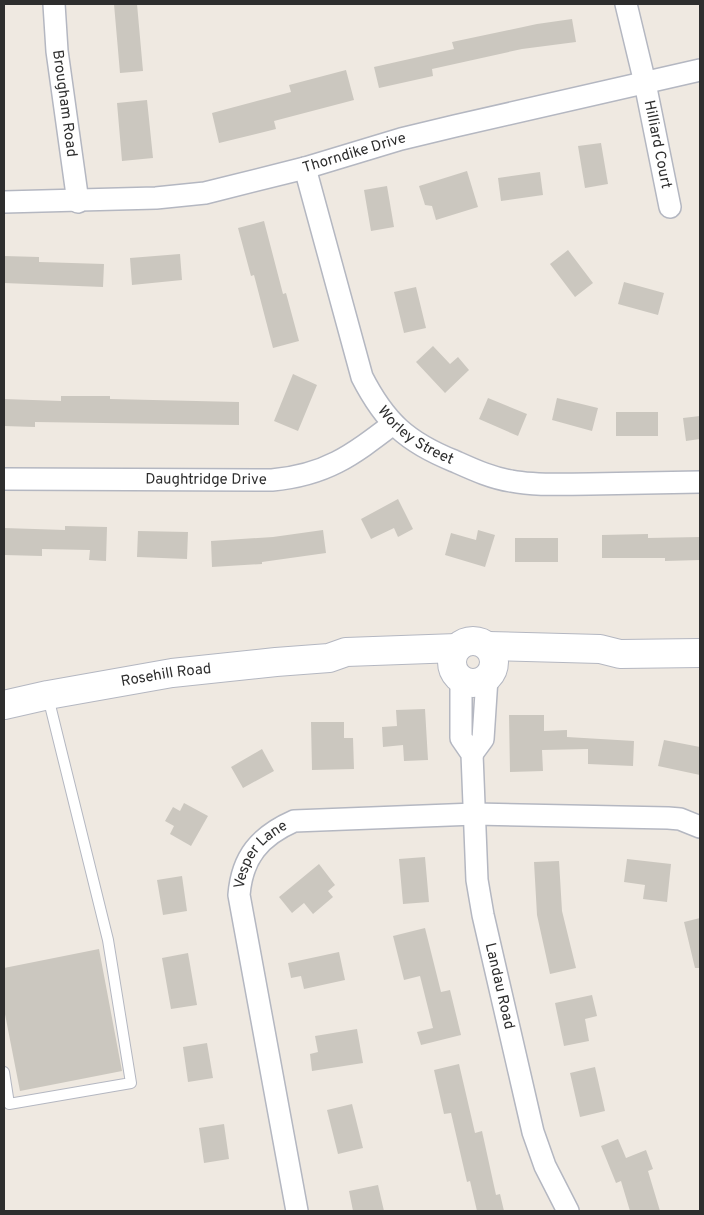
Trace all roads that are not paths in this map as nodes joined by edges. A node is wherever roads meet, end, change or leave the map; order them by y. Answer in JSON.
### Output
{"nodes":[{"id":1,"x":54,"y":4,"type":"edge"},
{"id":2,"x":626,"y":4,"type":"edge"},
{"id":3,"x":700,"y":70,"type":"edge"},
{"id":4,"x":645,"y":83,"type":"junction"},
{"id":5,"x":305,"y":168,"type":"junction"},
{"id":6,"x":4,"y":202,"type":"edge"},
{"id":7,"x":78,"y":202,"type":"junction"},
{"id":8,"x":670,"y":207,"type":"dead end"},
{"id":9,"x":393,"y":424,"type":"junction"},
{"id":10,"x":4,"y":479,"type":"edge"},
{"id":11,"x":700,"y":482,"type":"edge"},
{"id":12,"x":457,"y":648,"type":"junction"},
{"id":13,"x":700,"y":654,"type":"edge"},
{"id":14,"x":329,"y":658,"type":"junction"},
{"id":15,"x":489,"y":665,"type":"junction"},
{"id":16,"x":458,"y":677,"type":"junction"},
{"id":17,"x":48,"y":695,"type":"junction"},
{"id":18,"x":4,"y":705,"type":"edge"},
{"id":19,"x":472,"y":754,"type":"junction"},
{"id":20,"x":475,"y":814,"type":"junction"},
{"id":21,"x":700,"y":827,"type":"edge"},
{"id":22,"x":4,"y":1072,"type":"edge"},
{"id":23,"x":297,"y":1211,"type":"edge"},
{"id":24,"x":568,"y":1211,"type":"edge"}],
"edges":[{"from":1,"to":7,"type":"street","name":"Brougham Road"},
{"from":2,"to":4,"type":"street","name":"Hilliard Court"},
{"from":3,"to":4,"type":"street","name":"Thorndike Drive"},
{"from":4,"to":5,"type":"street","name":"Thorndike Drive"},
{"from":4,"to":8,"type":"street","name":"Hilliard Court"},
{"from":5,"to":7,"type":"street","name":"Thorndike Drive"},
{"from":5,"to":9,"type":"street","name":"Worley Street"},
{"from":6,"to":7,"type":"street","name":"Thorndike Drive"},
{"from":9,"to":10,"type":"street","name":"Daughtridge Drive"},
{"from":9,"to":11,"type":"street","name":"Worley Street"},
{"from":12,"to":14,"type":"main road","name":"Rosehill Road"},
{"from":12,"to":15,"type":"main road"},
{"from":12,"to":16,"type":"main road"},
{"from":13,"to":15,"type":"main road"},
{"from":14,"to":16,"type":"main road","name":"Rosehill Road"},
{"from":14,"to":17,"type":"main road","name":"Rosehill Road"},
{"from":15,"to":16,"type":"main road"},
{"from":15,"to":19,"type":"street"},
{"from":16,"to":19,"type":"street","name":"Landau Road"},
{"from":17,"to":18,"type":"main road","name":"Rosehill Road"},
{"from":17,"to":22,"type":"lane"},
{"from":19,"to":20,"type":"street","name":"Landau Road"},
{"from":20,"to":21,"type":"street","name":"Vesper Lane"},
{"from":20,"to":23,"type":"street","name":"Vesper Lane"},
{"from":20,"to":24,"type":"street","name":"Landau Road"}]}
